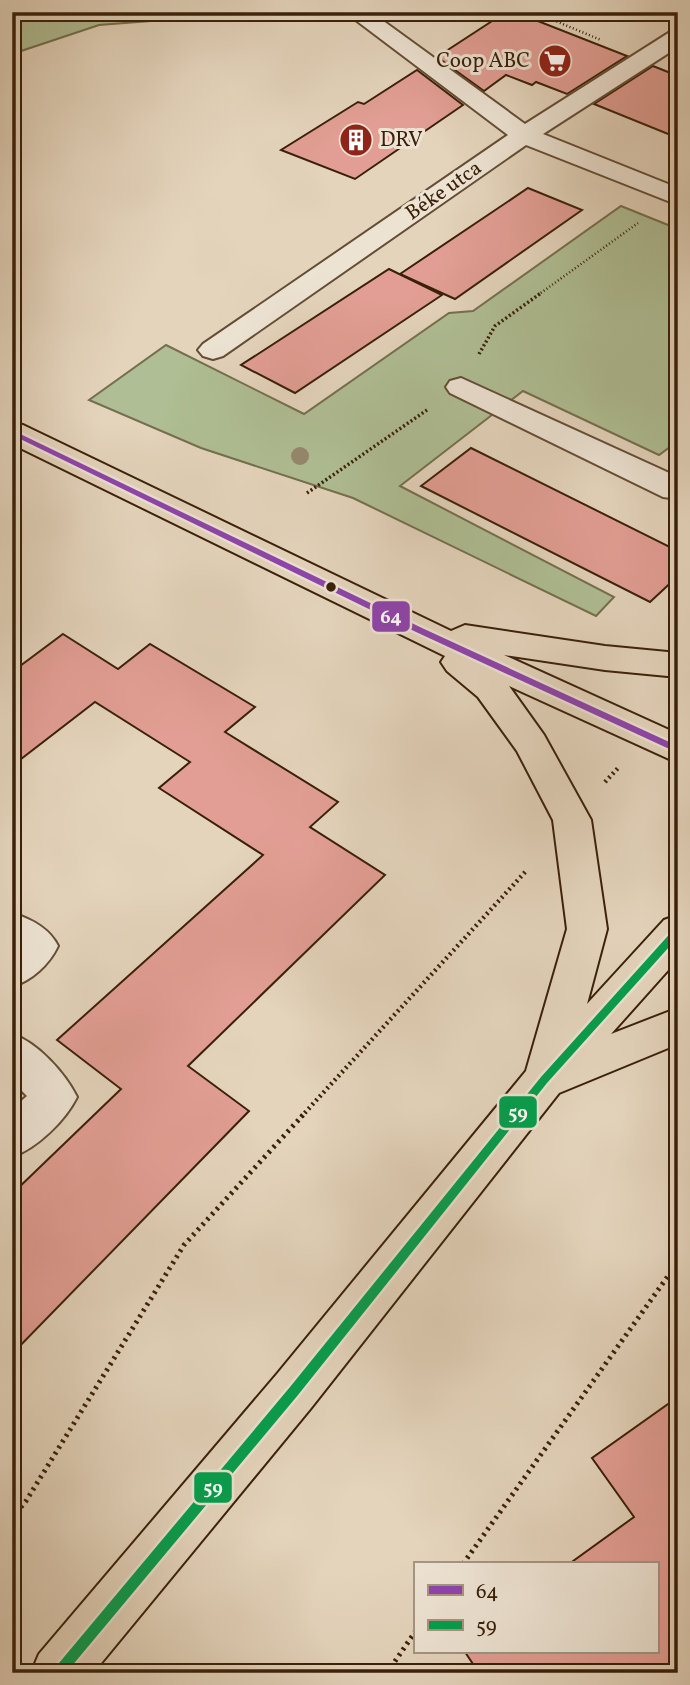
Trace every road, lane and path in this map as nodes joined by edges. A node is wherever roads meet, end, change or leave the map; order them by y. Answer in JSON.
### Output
{"nodes":[{"id":1,"x":356,"y":12,"type":"edge"},
{"id":2,"x":534,"y":12,"type":"edge"},
{"id":3,"x":678,"y":37,"type":"edge"},
{"id":4,"x":648,"y":57,"type":"junction"},
{"id":5,"x":524,"y":135,"type":"junction"},
{"id":6,"x":677,"y":196,"type":"edge"},
{"id":7,"x":213,"y":350,"type":"dead end"},
{"id":8,"x":461,"y":387,"type":"junction"},
{"id":9,"x":12,"y":432,"type":"edge"},
{"id":10,"x":678,"y":487,"type":"edge"},
{"id":11,"x":307,"y":493,"type":"dead end"},
{"id":12,"x":419,"y":630,"type":"junction"},
{"id":13,"x":678,"y":665,"type":"edge"},
{"id":14,"x":678,"y":750,"type":"edge"},
{"id":15,"x":572,"y":820,"type":"junction"},
{"id":16,"x":12,"y":929,"type":"edge"},
{"id":17,"x":678,"y":931,"type":"edge"},
{"id":18,"x":12,"y":970,"type":"edge"},
{"id":19,"x":678,"y":1025,"type":"edge"},
{"id":20,"x":12,"y":1052,"type":"edge"},
{"id":21,"x":544,"y":1080,"type":"junction"},
{"id":22,"x":12,"y":1138,"type":"edge"},
{"id":23,"x":678,"y":1262,"type":"edge"},
{"id":24,"x":12,"y":1518,"type":"edge"},
{"id":25,"x":464,"y":1562,"type":"edge"},
{"id":26,"x":414,"y":1633,"type":"edge"},
{"id":27,"x":58,"y":1673,"type":"edge"},
{"id":28,"x":387,"y":1673,"type":"edge"}],
"edges":[{"from":1,"to":5,"type":"street"},
{"from":2,"to":4,"type":"path"},
{"from":3,"to":4,"type":"street","name":"Béke utca"},
{"from":4,"to":5,"type":"street","name":"Béke utca"},
{"from":5,"to":6,"type":"street"},
{"from":5,"to":7,"type":"street","name":"Béke utca"},
{"from":6,"to":8,"type":"path"},
{"from":8,"to":10,"type":"street"},
{"from":8,"to":11,"type":"path"},
{"from":9,"to":12,"type":"main road"},
{"from":12,"to":13,"type":"main road"},
{"from":12,"to":14,"type":"main road"},
{"from":12,"to":15,"type":"main road"},
{"from":15,"to":21,"type":"main road"},
{"from":15,"to":24,"type":"path"},
{"from":16,"to":18,"type":"street"},
{"from":17,"to":21,"type":"main road"},
{"from":19,"to":21,"type":"main road"},
{"from":20,"to":22,"type":"street"},
{"from":21,"to":27,"type":"main road"},
{"from":23,"to":25,"type":"path"},
{"from":26,"to":28,"type":"path"}]}
